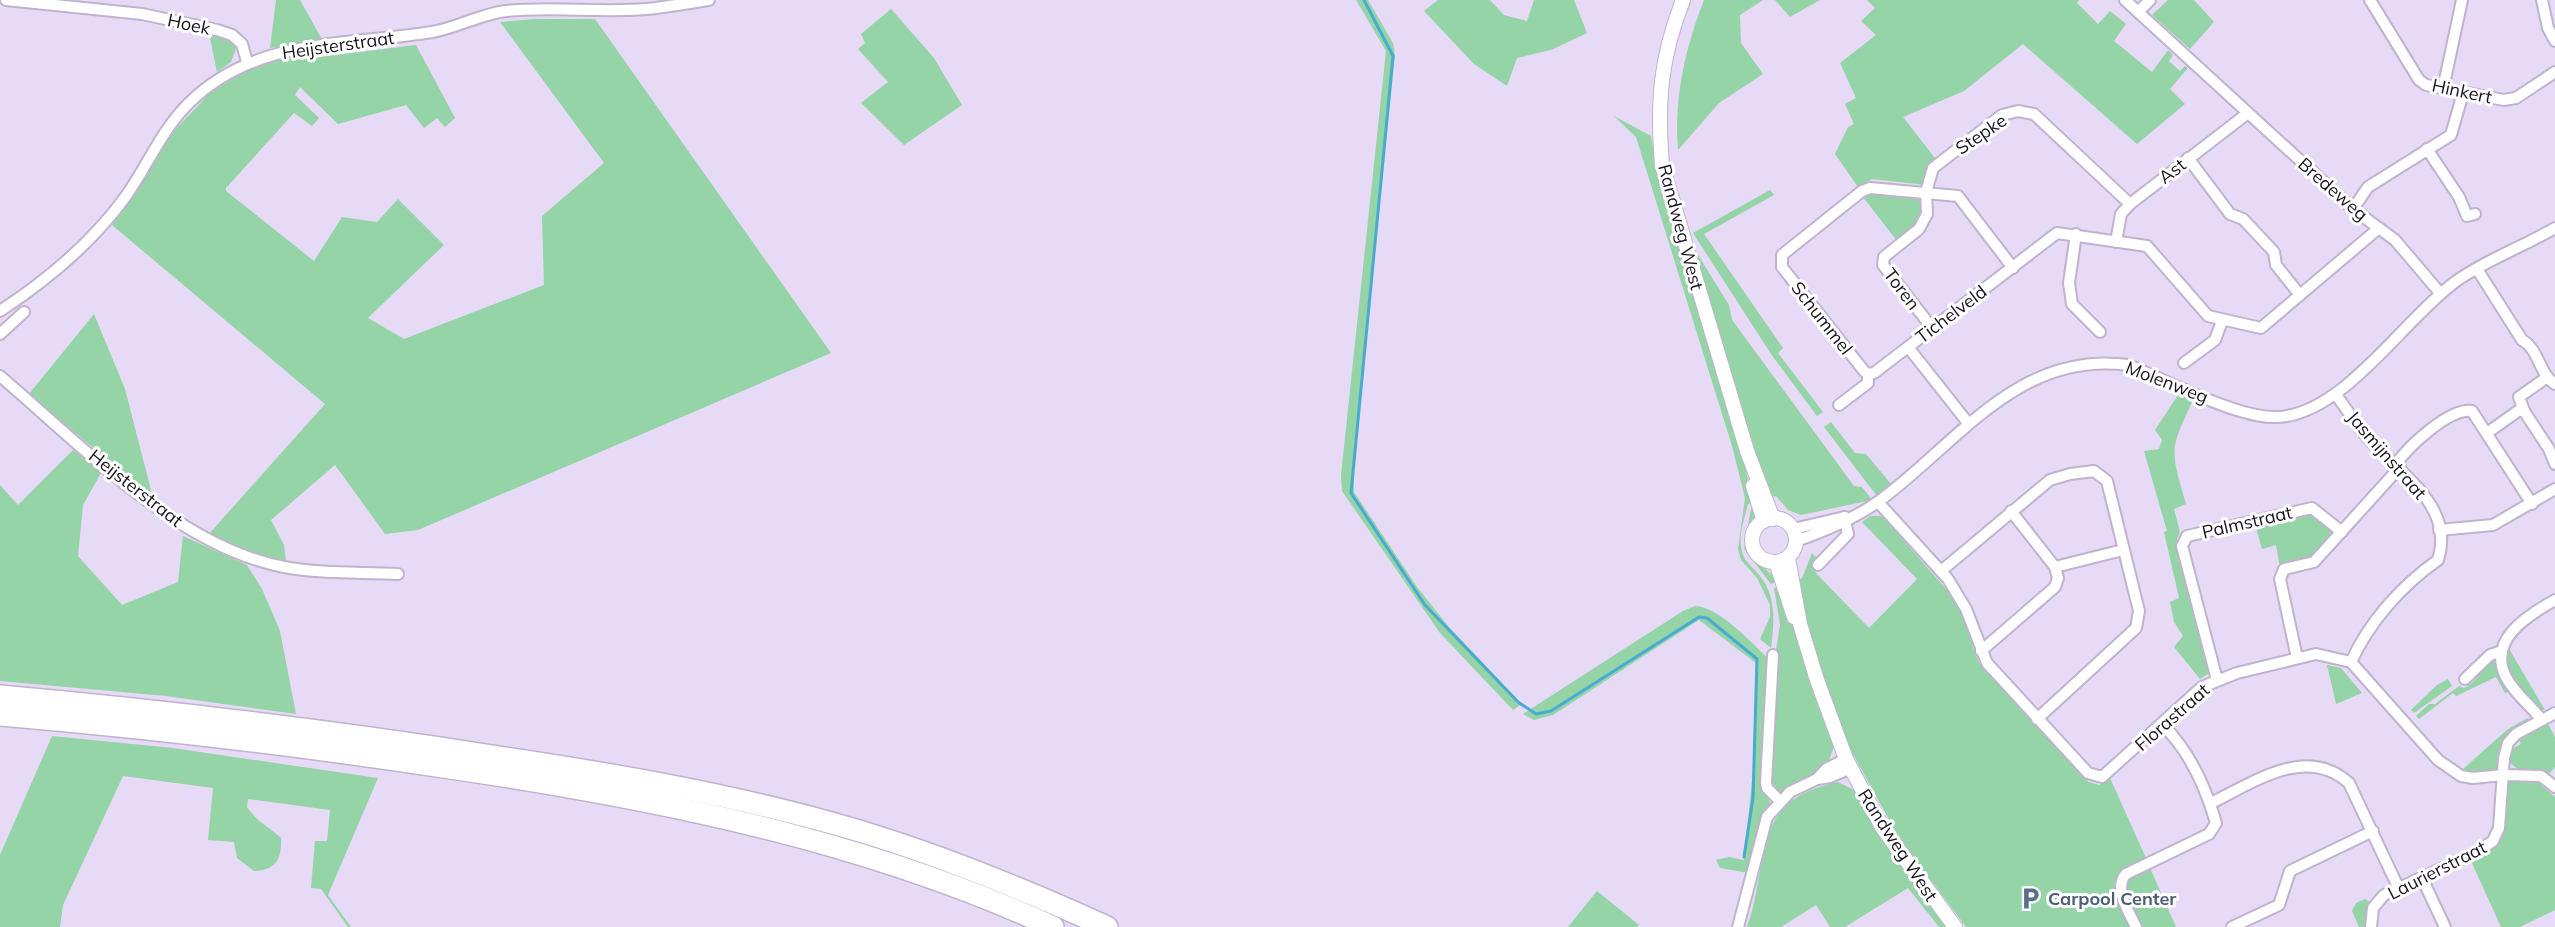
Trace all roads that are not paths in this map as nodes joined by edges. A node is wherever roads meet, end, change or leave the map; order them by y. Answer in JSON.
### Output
{"nodes":[{"id":1,"x":6,"y":0,"type":"edge"},
{"id":2,"x":709,"y":0,"type":"edge"},
{"id":3,"x":1683,"y":0,"type":"edge"},
{"id":4,"x":2125,"y":0,"type":"edge"},
{"id":5,"x":2150,"y":0,"type":"edge"},
{"id":6,"x":2370,"y":0,"type":"edge"},
{"id":7,"x":2462,"y":0,"type":"edge"},
{"id":8,"x":2542,"y":0,"type":"edge"},
{"id":9,"x":53,"y":3,"type":"edge"},
{"id":10,"x":2138,"y":12,"type":"junction"},
{"id":11,"x":2555,"y":41,"type":"edge"},
{"id":12,"x":248,"y":62,"type":"junction"},
{"id":13,"x":2555,"y":72,"type":"edge"},
{"id":14,"x":2443,"y":88,"type":"junction"},
{"id":15,"x":2463,"y":93,"type":"junction"},
{"id":16,"x":2248,"y":113,"type":"junction"},
{"id":17,"x":2427,"y":149,"type":"junction"},
{"id":18,"x":2188,"y":158,"type":"junction"},
{"id":19,"x":1926,"y":192,"type":"junction"},
{"id":20,"x":2130,"y":204,"type":"junction"},
{"id":21,"x":2353,"y":209,"type":"junction"},
{"id":22,"x":2475,"y":214,"type":"dead end"},
{"id":23,"x":2379,"y":228,"type":"junction"},
{"id":24,"x":2555,"y":228,"type":"edge"},
{"id":25,"x":2076,"y":234,"type":"junction"},
{"id":26,"x":2116,"y":242,"type":"junction"},
{"id":27,"x":2013,"y":268,"type":"junction"},
{"id":28,"x":2477,"y":268,"type":"junction"},
{"id":29,"x":2440,"y":293,"type":"junction"},
{"id":30,"x":2300,"y":295,"type":"junction"},
{"id":31,"x":0,"y":311,"type":"edge"},
{"id":32,"x":24,"y":312,"type":"dead end"},
{"id":33,"x":2222,"y":321,"type":"junction"},
{"id":34,"x":1933,"y":329,"type":"junction"},
{"id":35,"x":2100,"y":332,"type":"dead end"},
{"id":36,"x":0,"y":334,"type":"edge"},
{"id":37,"x":1908,"y":347,"type":"junction"},
{"id":38,"x":2184,"y":363,"type":"dead end"},
{"id":39,"x":1868,"y":375,"type":"junction"},
{"id":40,"x":0,"y":376,"type":"edge"},
{"id":41,"x":2550,"y":381,"type":"edge"},
{"id":42,"x":2336,"y":395,"type":"junction"},
{"id":43,"x":1839,"y":405,"type":"dead end"},
{"id":44,"x":2524,"y":411,"type":"junction"},
{"id":45,"x":1968,"y":423,"type":"junction"},
{"id":46,"x":2487,"y":433,"type":"junction"},
{"id":47,"x":2555,"y":464,"type":"edge"},
{"id":48,"x":2398,"y":466,"type":"junction"},
{"id":49,"x":2555,"y":489,"type":"edge"},
{"id":50,"x":1878,"y":502,"type":"junction"},
{"id":51,"x":2532,"y":504,"type":"junction"},
{"id":52,"x":2011,"y":512,"type":"junction"},
{"id":53,"x":1845,"y":519,"type":"junction"},
{"id":54,"x":1768,"y":520,"type":"junction"},
{"id":55,"x":2439,"y":530,"type":"junction"},
{"id":56,"x":2342,"y":532,"type":"junction"},
{"id":57,"x":1795,"y":535,"type":"junction"},
{"id":58,"x":2123,"y":550,"type":"junction"},
{"id":59,"x":1782,"y":560,"type":"junction"},
{"id":60,"x":1818,"y":565,"type":"dead end"},
{"id":61,"x":2055,"y":567,"type":"junction"},
{"id":62,"x":1941,"y":571,"type":"junction"},
{"id":63,"x":398,"y":574,"type":"dead end"},
{"id":64,"x":2555,"y":600,"type":"edge"},
{"id":65,"x":1981,"y":651,"type":"junction"},
{"id":66,"x":2502,"y":651,"type":"junction"},
{"id":67,"x":1773,"y":655,"type":"dead end"},
{"id":68,"x":2297,"y":658,"type":"junction"},
{"id":69,"x":2351,"y":662,"type":"junction"},
{"id":70,"x":2465,"y":679,"type":"dead end"},
{"id":71,"x":2217,"y":680,"type":"junction"},
{"id":72,"x":0,"y":696,"type":"edge"},
{"id":73,"x":2555,"y":713,"type":"edge"},
{"id":74,"x":0,"y":715,"type":"edge"},
{"id":75,"x":2037,"y":719,"type":"junction"},
{"id":76,"x":2542,"y":720,"type":"junction"},
{"id":77,"x":2163,"y":725,"type":"junction"},
{"id":78,"x":1848,"y":764,"type":"junction"},
{"id":79,"x":2503,"y":775,"type":"junction"},
{"id":80,"x":2555,"y":786,"type":"edge"},
{"id":81,"x":1780,"y":801,"type":"junction"},
{"id":82,"x":2211,"y":803,"type":"junction"},
{"id":83,"x":2373,"y":831,"type":"junction"},
{"id":84,"x":2422,"y":878,"type":"junction"},
{"id":85,"x":2399,"y":888,"type":"junction"},
{"id":86,"x":1053,"y":927,"type":"edge"},
{"id":87,"x":1107,"y":927,"type":"edge"},
{"id":88,"x":1738,"y":927,"type":"edge"},
{"id":89,"x":1955,"y":927,"type":"edge"},
{"id":90,"x":2136,"y":927,"type":"edge"},
{"id":91,"x":2232,"y":927,"type":"edge"},
{"id":92,"x":2371,"y":927,"type":"edge"},
{"id":93,"x":2445,"y":927,"type":"edge"}],
"edges":[{"from":1,"to":9,"type":"street","name":"Hoek"},
{"from":2,"to":12,"type":"street","name":"Heijsterstraat"},
{"from":3,"to":54,"type":"street","name":"Randweg West"},
{"from":4,"to":10,"type":"street","name":"Bredeweg"},
{"from":5,"to":10,"type":"street"},
{"from":6,"to":14,"type":"street","name":"Hinkert"},
{"from":7,"to":14,"type":"street"},
{"from":8,"to":11,"type":"street"},
{"from":9,"to":12,"type":"street","name":"Hoek"},
{"from":10,"to":16,"type":"street","name":"Bredeweg"},
{"from":12,"to":31,"type":"street","name":"Heijsterstraat"},
{"from":13,"to":15,"type":"street","name":"Hinkert"},
{"from":14,"to":15,"type":"street","name":"Hinkert"},
{"from":15,"to":17,"type":"street"},
{"from":16,"to":18,"type":"street","name":"Ast"},
{"from":16,"to":21,"type":"street","name":"Bredeweg"},
{"from":17,"to":21,"type":"street"},
{"from":17,"to":22,"type":"street"},
{"from":18,"to":20,"type":"street","name":"Ast"},
{"from":18,"to":30,"type":"street"},
{"from":19,"to":20,"type":"street","name":"Stepke"},
{"from":19,"to":27,"type":"street"},
{"from":19,"to":34,"type":"street","name":"Toren"},
{"from":19,"to":39,"type":"street","name":"Schummel"},
{"from":20,"to":26,"type":"street","name":"Ast"},
{"from":21,"to":23,"type":"street","name":"Bredeweg"},
{"from":23,"to":29,"type":"street","name":"Bredeweg"},
{"from":23,"to":30,"type":"street","name":"Tichelveld"},
{"from":24,"to":28,"type":"street"},
{"from":25,"to":26,"type":"street","name":"Tichelveld"},
{"from":25,"to":27,"type":"street","name":"Tichelveld"},
{"from":25,"to":35,"type":"street"},
{"from":26,"to":33,"type":"street","name":"Tichelveld"},
{"from":27,"to":34,"type":"street","name":"Tichelveld"},
{"from":28,"to":29,"type":"street"},
{"from":28,"to":41,"type":"street"},
{"from":29,"to":42,"type":"street","name":"Molenweg"},
{"from":30,"to":33,"type":"street","name":"Tichelveld"},
{"from":32,"to":36,"type":"street"},
{"from":33,"to":38,"type":"street"},
{"from":34,"to":37,"type":"street","name":"Tichelveld"},
{"from":37,"to":39,"type":"street"},
{"from":37,"to":45,"type":"street","name":"Tichelveld"},
{"from":39,"to":43,"type":"street"},
{"from":40,"to":63,"type":"street","name":"Heijsterstraat"},
{"from":41,"to":44,"type":"street"},
{"from":42,"to":45,"type":"street","name":"Molenweg"},
{"from":42,"to":48,"type":"street","name":"Jasmijnstraat"},
{"from":44,"to":46,"type":"street"},
{"from":44,"to":47,"type":"street"},
{"from":45,"to":50,"type":"street","name":"Molenweg"},
{"from":46,"to":48,"type":"street"},
{"from":46,"to":51,"type":"street"},
{"from":48,"to":55,"type":"street","name":"Jasmijnstraat"},
{"from":48,"to":56,"type":"street"},
{"from":49,"to":51,"type":"street"},
{"from":50,"to":53,"type":"street","name":"Molenweg"},
{"from":50,"to":62,"type":"street","name":"Florastraat"},
{"from":51,"to":55,"type":"street"},
{"from":52,"to":58,"type":"street"},
{"from":52,"to":61,"type":"street"},
{"from":52,"to":62,"type":"street"},
{"from":53,"to":57,"type":"street","name":"Molenweg"},
{"from":53,"to":60,"type":"street"},
{"from":54,"to":57,"type":"street"},
{"from":54,"to":59,"type":"street"},
{"from":55,"to":69,"type":"street","name":"Jasmijnstraat"},
{"from":56,"to":68,"type":"street"},
{"from":56,"to":71,"type":"street","name":"Palmstraat"},
{"from":57,"to":59,"type":"street"},
{"from":58,"to":61,"type":"street"},
{"from":58,"to":75,"type":"street"},
{"from":59,"to":78,"type":"street","name":"Randweg West"},
{"from":61,"to":65,"type":"street"},
{"from":62,"to":65,"type":"street","name":"Florastraat"},
{"from":64,"to":66,"type":"street"},
{"from":65,"to":75,"type":"street","name":"Florastraat"},
{"from":66,"to":70,"type":"street"},
{"from":66,"to":76,"type":"street"},
{"from":67,"to":81,"type":"street"},
{"from":68,"to":69,"type":"street","name":"Florastraat"},
{"from":68,"to":71,"type":"street","name":"Florastraat"},
{"from":69,"to":79,"type":"street"},
{"from":71,"to":77,"type":"street","name":"Florastraat"},
{"from":72,"to":87,"type":"highway"},
{"from":73,"to":76,"type":"street"},
{"from":74,"to":86,"type":"highway"},
{"from":75,"to":77,"type":"street","name":"Florastraat"},
{"from":76,"to":79,"type":"street"},
{"from":77,"to":82,"type":"street"},
{"from":78,"to":81,"type":"street"},
{"from":78,"to":89,"type":"street","name":"Randweg West"},
{"from":79,"to":80,"type":"street"},
{"from":79,"to":84,"type":"street","name":"Laurierstraat"},
{"from":81,"to":88,"type":"street"},
{"from":82,"to":83,"type":"street"},
{"from":82,"to":90,"type":"street"},
{"from":83,"to":85,"type":"street"},
{"from":83,"to":91,"type":"street"},
{"from":84,"to":85,"type":"street","name":"Laurierstraat"},
{"from":84,"to":93,"type":"street"},
{"from":85,"to":92,"type":"street","name":"Laurierstraat"}]}
